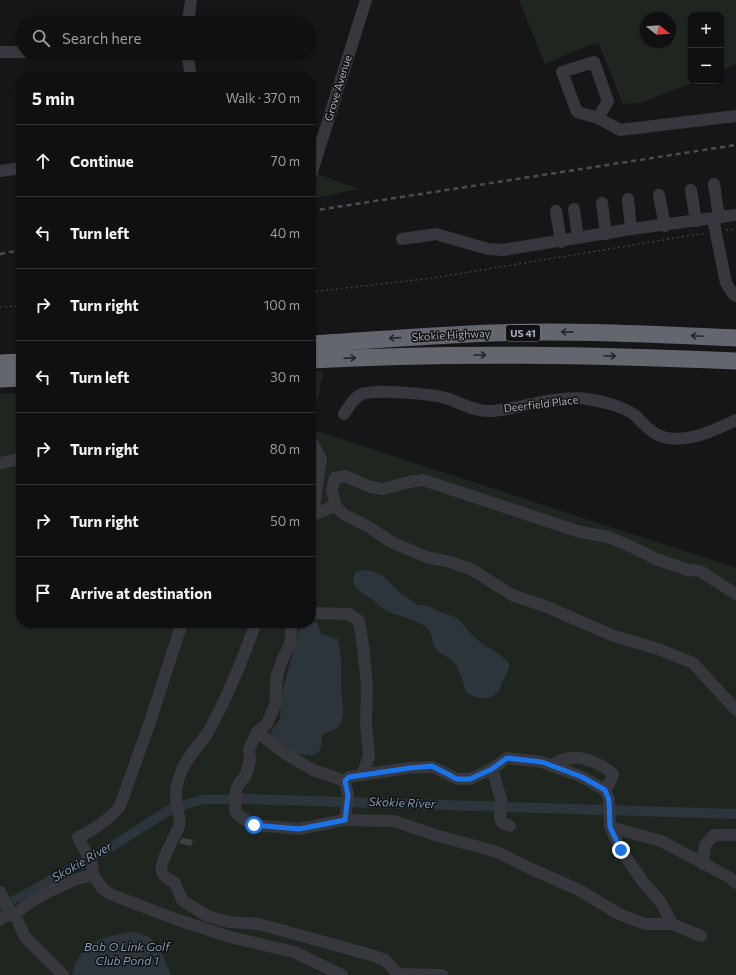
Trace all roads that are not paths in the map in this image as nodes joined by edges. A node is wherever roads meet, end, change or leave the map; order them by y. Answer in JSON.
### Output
{"nodes":[{"id":1,"x":191,"y":0,"type":"edge"},
{"id":2,"x":366,"y":0,"type":"edge"},
{"id":3,"x":189,"y":16,"type":"edge"},
{"id":4,"x":0,"y":52,"type":"edge"},
{"id":5,"x":16,"y":52,"type":"edge"},
{"id":6,"x":188,"y":60,"type":"edge"},
{"id":7,"x":189,"y":72,"type":"edge"},
{"id":8,"x":736,"y":116,"type":"edge"},
{"id":9,"x":598,"y":118,"type":"junction"},
{"id":10,"x":316,"y":159,"type":"edge"},
{"id":11,"x":16,"y":169,"type":"edge"},
{"id":12,"x":0,"y":171,"type":"edge"},
{"id":13,"x":714,"y":184,"type":"dead end"},
{"id":14,"x":691,"y":190,"type":"dead end"},
{"id":15,"x":659,"y":195,"type":"dead end"},
{"id":16,"x":628,"y":199,"type":"dead end"},
{"id":17,"x":602,"y":203,"type":"dead end"},
{"id":18,"x":574,"y":209,"type":"dead end"},
{"id":19,"x":556,"y":210,"type":"dead end"},
{"id":20,"x":736,"y":215,"type":"edge"},
{"id":21,"x":716,"y":218,"type":"junction"},
{"id":22,"x":696,"y":221,"type":"junction"},
{"id":23,"x":665,"y":226,"type":"junction"},
{"id":24,"x":631,"y":229,"type":"junction"},
{"id":25,"x":606,"y":234,"type":"junction"},
{"id":26,"x":578,"y":238,"type":"junction"},
{"id":27,"x":402,"y":239,"type":"dead end"},
{"id":28,"x":561,"y":242,"type":"junction"},
{"id":29,"x":732,"y":284,"type":"edge"},
{"id":30,"x":736,"y":296,"type":"edge"},
{"id":31,"x":736,"y":338,"type":"edge"},
{"id":32,"x":316,"y":344,"type":"edge"},
{"id":33,"x":316,"y":360,"type":"edge"},
{"id":34,"x":736,"y":361,"type":"edge"},
{"id":35,"x":16,"y":362,"type":"edge"},
{"id":36,"x":0,"y":363,"type":"edge"},
{"id":37,"x":16,"y":378,"type":"edge"},
{"id":38,"x":0,"y":379,"type":"edge"},
{"id":39,"x":344,"y":414,"type":"dead end"},
{"id":40,"x":736,"y":420,"type":"edge"},
{"id":41,"x":316,"y":450,"type":"edge"},
{"id":42,"x":16,"y":460,"type":"edge"},
{"id":43,"x":0,"y":463,"type":"edge"},
{"id":44,"x":316,"y":493,"type":"edge"},
{"id":45,"x":336,"y":507,"type":"junction"},
{"id":46,"x":316,"y":513,"type":"edge"},
{"id":47,"x":736,"y":594,"type":"edge"},
{"id":48,"x":316,"y":614,"type":"edge"},
{"id":49,"x":180,"y":628,"type":"edge"},
{"id":50,"x":254,"y":628,"type":"edge"},
{"id":51,"x":292,"y":628,"type":"edge"},
{"id":52,"x":736,"y":710,"type":"edge"},
{"id":53,"x":257,"y":732,"type":"junction"},
{"id":54,"x":552,"y":766,"type":"junction"},
{"id":55,"x":492,"y":769,"type":"junction"},
{"id":56,"x":362,"y":775,"type":"junction"},
{"id":57,"x":345,"y":781,"type":"junction"},
{"id":58,"x":607,"y":795,"type":"junction"},
{"id":59,"x":346,"y":816,"type":"junction"},
{"id":60,"x":610,"y":822,"type":"junction"},
{"id":61,"x":510,"y":826,"type":"dead end"},
{"id":62,"x":637,"y":834,"type":"junction"},
{"id":63,"x":736,"y":835,"type":"edge"},
{"id":64,"x":621,"y":850,"type":"junction"},
{"id":65,"x":90,"y":864,"type":"junction"},
{"id":66,"x":703,"y":864,"type":"junction"},
{"id":67,"x":736,"y":883,"type":"edge"},
{"id":68,"x":1,"y":894,"type":"edge"},
{"id":69,"x":13,"y":913,"type":"junction"},
{"id":70,"x":0,"y":920,"type":"edge"},
{"id":71,"x":672,"y":924,"type":"junction"},
{"id":72,"x":701,"y":936,"type":"dead end"},
{"id":73,"x":63,"y":975,"type":"edge"},
{"id":74,"x":342,"y":975,"type":"edge"},
{"id":75,"x":442,"y":975,"type":"edge"}],
"edges":[{"from":1,"to":3,"type":"street"},
{"from":2,"to":10,"type":"street","name":"Grove Avenue"},
{"from":4,"to":5,"type":"street"},
{"from":6,"to":7,"type":"street"},
{"from":8,"to":9,"type":"street"},
{"from":9,"to":9,"type":"street"},
{"from":11,"to":12,"type":"street"},
{"from":13,"to":21,"type":"street"},
{"from":14,"to":22,"type":"street"},
{"from":15,"to":23,"type":"street"},
{"from":16,"to":24,"type":"street"},
{"from":17,"to":25,"type":"street"},
{"from":18,"to":26,"type":"street"},
{"from":19,"to":28,"type":"street"},
{"from":20,"to":21,"type":"street"},
{"from":21,"to":22,"type":"street"},
{"from":21,"to":29,"type":"street"},
{"from":22,"to":23,"type":"street"},
{"from":23,"to":24,"type":"street"},
{"from":24,"to":25,"type":"street"},
{"from":25,"to":26,"type":"street"},
{"from":26,"to":28,"type":"street"},
{"from":27,"to":28,"type":"street"},
{"from":29,"to":30,"type":"street"},
{"from":31,"to":32,"type":"highway","name":"Skokie Highway","number":"US 41","one_way":true},
{"from":33,"to":34,"type":"highway","name":"Skokie Highway","number":"US 41","one_way":true},
{"from":35,"to":36,"type":"highway"},
{"from":37,"to":38,"type":"highway"},
{"from":39,"to":40,"type":"street","name":"Deerfield Place"},
{"from":41,"to":44,"type":"street"},
{"from":42,"to":43,"type":"street"},
{"from":45,"to":46,"type":"street"},
{"from":45,"to":47,"type":"street"},
{"from":45,"to":52,"type":"street"},
{"from":48,"to":56,"type":"street"},
{"from":49,"to":65,"type":"street"},
{"from":50,"to":75,"type":"street"},
{"from":51,"to":53,"type":"street"},
{"from":53,"to":57,"type":"street"},
{"from":53,"to":59,"type":"street"},
{"from":54,"to":55,"type":"street"},
{"from":54,"to":58,"type":"street"},
{"from":54,"to":58,"type":"street"},
{"from":55,"to":56,"type":"street"},
{"from":55,"to":61,"type":"street"},
{"from":56,"to":57,"type":"street"},
{"from":57,"to":59,"type":"street"},
{"from":58,"to":60,"type":"street"},
{"from":59,"to":71,"type":"street"},
{"from":60,"to":62,"type":"street"},
{"from":60,"to":64,"type":"street"},
{"from":62,"to":64,"type":"street"},
{"from":62,"to":66,"type":"street"},
{"from":63,"to":66,"type":"street"},
{"from":64,"to":71,"type":"street"},
{"from":65,"to":69,"type":"street"},
{"from":65,"to":74,"type":"street"},
{"from":66,"to":67,"type":"street"},
{"from":68,"to":69,"type":"street"},
{"from":69,"to":70,"type":"street"},
{"from":69,"to":73,"type":"street"},
{"from":71,"to":72,"type":"street"}]}
